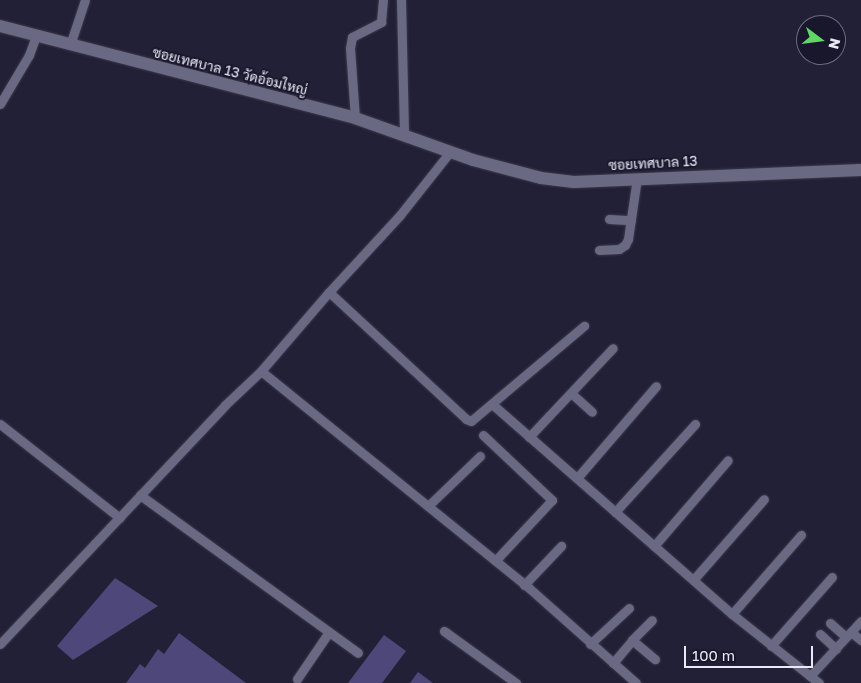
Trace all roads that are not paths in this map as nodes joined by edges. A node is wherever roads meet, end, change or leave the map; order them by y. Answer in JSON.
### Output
{"nodes":[{"id":1,"x":85,"y":0,"type":"edge"},
{"id":2,"x":383,"y":0,"type":"edge"},
{"id":3,"x":400,"y":0,"type":"edge"},
{"id":4,"x":0,"y":26,"type":"edge"},
{"id":5,"x":36,"y":36,"type":"junction"},
{"id":6,"x":70,"y":45,"type":"junction"},
{"id":7,"x":0,"y":104,"type":"edge"},
{"id":8,"x":355,"y":118,"type":"junction"},
{"id":9,"x":404,"y":134,"type":"junction"},
{"id":10,"x":450,"y":152,"type":"junction"},
{"id":11,"x":861,"y":170,"type":"edge"},
{"id":12,"x":637,"y":178,"type":"junction"},
{"id":13,"x":609,"y":219,"type":"dead end"},
{"id":14,"x":631,"y":220,"type":"junction"},
{"id":15,"x":600,"y":250,"type":"dead end"},
{"id":16,"x":329,"y":292,"type":"junction"},
{"id":17,"x":584,"y":326,"type":"dead end"},
{"id":18,"x":613,"y":348,"type":"dead end"},
{"id":19,"x":261,"y":371,"type":"junction"},
{"id":20,"x":656,"y":386,"type":"dead end"},
{"id":21,"x":570,"y":393,"type":"junction"},
{"id":22,"x":492,"y":404,"type":"junction"},
{"id":23,"x":592,"y":412,"type":"dead end"},
{"id":24,"x":0,"y":424,"type":"edge"},
{"id":25,"x":695,"y":424,"type":"dead end"},
{"id":26,"x":482,"y":436,"type":"dead end"},
{"id":27,"x":529,"y":437,"type":"junction"},
{"id":28,"x":480,"y":456,"type":"dead end"},
{"id":29,"x":728,"y":460,"type":"dead end"},
{"id":30,"x":577,"y":478,"type":"junction"},
{"id":31,"x":140,"y":496,"type":"junction"},
{"id":32,"x":764,"y":499,"type":"dead end"},
{"id":33,"x":428,"y":506,"type":"junction"},
{"id":34,"x":615,"y":512,"type":"junction"},
{"id":35,"x":120,"y":518,"type":"junction"},
{"id":36,"x":801,"y":535,"type":"dead end"},
{"id":37,"x":561,"y":546,"type":"dead end"},
{"id":38,"x":654,"y":546,"type":"junction"},
{"id":39,"x":495,"y":561,"type":"junction"},
{"id":40,"x":832,"y":577,"type":"dead end"},
{"id":41,"x":694,"y":579,"type":"junction"},
{"id":42,"x":524,"y":585,"type":"junction"},
{"id":43,"x":629,"y":608,"type":"dead end"},
{"id":44,"x":732,"y":614,"type":"junction"},
{"id":45,"x":652,"y":620,"type":"dead end"},
{"id":46,"x":861,"y":621,"type":"edge"},
{"id":47,"x":830,"y":623,"type":"dead end"},
{"id":48,"x":444,"y":631,"type":"dead end"},
{"id":49,"x":329,"y":632,"type":"junction"},
{"id":50,"x":820,"y":634,"type":"dead end"},
{"id":51,"x":849,"y":635,"type":"junction"},
{"id":52,"x":632,"y":640,"type":"junction"},
{"id":53,"x":861,"y":640,"type":"edge"},
{"id":54,"x":0,"y":644,"type":"edge"},
{"id":55,"x":590,"y":644,"type":"junction"},
{"id":56,"x":771,"y":646,"type":"junction"},
{"id":57,"x":836,"y":649,"type":"junction"},
{"id":58,"x":358,"y":653,"type":"dead end"},
{"id":59,"x":655,"y":659,"type":"dead end"},
{"id":60,"x":613,"y":663,"type":"junction"},
{"id":61,"x":810,"y":676,"type":"junction"},
{"id":62,"x":297,"y":679,"type":"dead end"},
{"id":63,"x":516,"y":683,"type":"edge"},
{"id":64,"x":636,"y":683,"type":"edge"},
{"id":65,"x":819,"y":683,"type":"edge"}],
"edges":[{"from":1,"to":6,"type":"street"},
{"from":2,"to":8,"type":"street"},
{"from":3,"to":9,"type":"street"},
{"from":4,"to":5,"type":"street","name":"ซอยเทศบาล 13 วัดอ้อมใหญ่"},
{"from":5,"to":6,"type":"street","name":"ซอยเทศบาล 13 วัดอ้อมใหญ่"},
{"from":5,"to":7,"type":"street"},
{"from":6,"to":8,"type":"street","name":"ซอยเทศบาล 13 วัดอ้อมใหญ่"},
{"from":8,"to":9,"type":"street","name":"ซอยเทศบาล 13 วัดอ้อมใหญ่"},
{"from":9,"to":10,"type":"street","name":"ซอยเทศบาล 13 วัดอ้อมใหญ่"},
{"from":10,"to":12,"type":"street","name":"ซอยเทศบาล 13"},
{"from":10,"to":16,"type":"street"},
{"from":11,"to":12,"type":"street","name":"ซอยเทศบาล 13"},
{"from":12,"to":14,"type":"street"},
{"from":13,"to":14,"type":"street"},
{"from":14,"to":15,"type":"street"},
{"from":16,"to":19,"type":"street"},
{"from":16,"to":22,"type":"street"},
{"from":17,"to":22,"type":"street"},
{"from":18,"to":21,"type":"street"},
{"from":19,"to":31,"type":"street"},
{"from":19,"to":33,"type":"street"},
{"from":20,"to":30,"type":"street"},
{"from":21,"to":23,"type":"street"},
{"from":21,"to":27,"type":"street"},
{"from":22,"to":27,"type":"street"},
{"from":24,"to":35,"type":"street"},
{"from":25,"to":34,"type":"street"},
{"from":26,"to":39,"type":"street"},
{"from":27,"to":30,"type":"street"},
{"from":28,"to":33,"type":"street"},
{"from":29,"to":38,"type":"street"},
{"from":30,"to":34,"type":"street"},
{"from":31,"to":35,"type":"street"},
{"from":31,"to":49,"type":"street"},
{"from":32,"to":41,"type":"street"},
{"from":33,"to":39,"type":"street"},
{"from":34,"to":38,"type":"street"},
{"from":35,"to":54,"type":"street"},
{"from":36,"to":44,"type":"street"},
{"from":37,"to":42,"type":"street"},
{"from":38,"to":41,"type":"street"},
{"from":39,"to":42,"type":"street"},
{"from":40,"to":56,"type":"street"},
{"from":41,"to":44,"type":"street"},
{"from":42,"to":55,"type":"street"},
{"from":43,"to":55,"type":"street"},
{"from":44,"to":56,"type":"street"},
{"from":45,"to":52,"type":"street"},
{"from":46,"to":51,"type":"street"},
{"from":47,"to":51,"type":"street"},
{"from":48,"to":63,"type":"street"},
{"from":49,"to":58,"type":"street"},
{"from":49,"to":62,"type":"street"},
{"from":50,"to":57,"type":"street"},
{"from":51,"to":53,"type":"street"},
{"from":51,"to":57,"type":"street"},
{"from":52,"to":59,"type":"street"},
{"from":52,"to":60,"type":"street"},
{"from":55,"to":60,"type":"street"},
{"from":56,"to":61,"type":"street"},
{"from":57,"to":61,"type":"street"},
{"from":60,"to":64,"type":"street"},
{"from":61,"to":65,"type":"street"}]}
